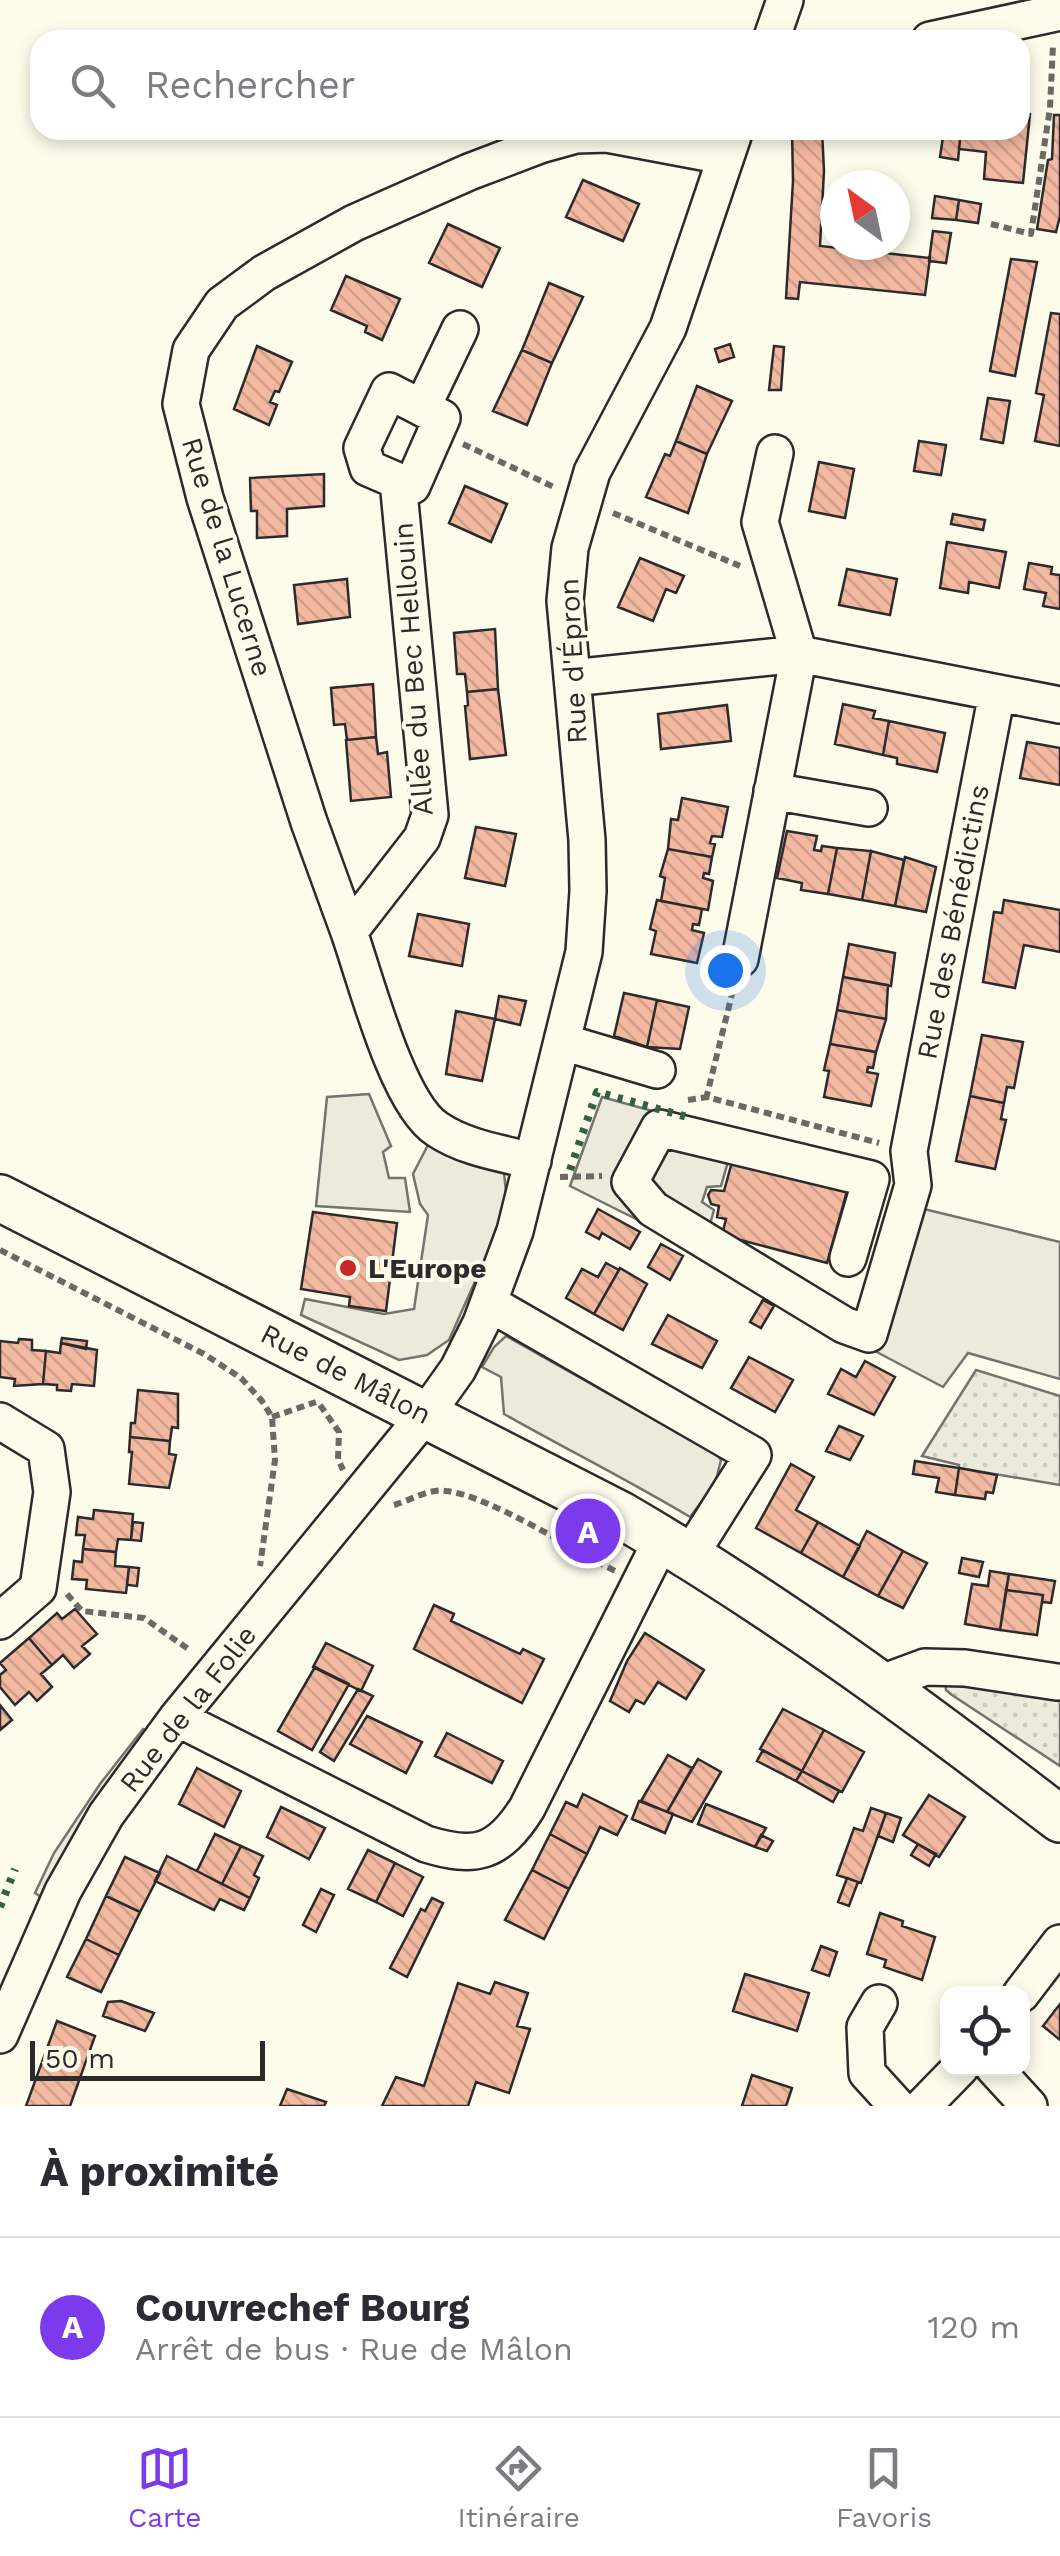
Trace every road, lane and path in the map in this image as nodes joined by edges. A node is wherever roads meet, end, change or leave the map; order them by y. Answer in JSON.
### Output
{"nodes":[{"id":1,"x":785,"y":0,"type":"edge"},
{"id":2,"x":1057,"y":13,"type":"edge"},
{"id":3,"x":774,"y":30,"type":"edge"},
{"id":4,"x":977,"y":30,"type":"edge"},
{"id":5,"x":556,"y":140,"type":"edge"},
{"id":6,"x":688,"y":140,"type":"edge"},
{"id":7,"x":729,"y":143,"type":"edge"},
{"id":8,"x":992,"y":224,"type":"dead end"},
{"id":9,"x":460,"y":329,"type":"dead end"},
{"id":10,"x":422,"y":408,"type":"junction"},
{"id":11,"x":775,"y":453,"type":"dead end"},
{"id":12,"x":398,"y":482,"type":"junction"},
{"id":13,"x":799,"y":654,"type":"junction"},
{"id":14,"x":572,"y":678,"type":"junction"},
{"id":15,"x":997,"y":693,"type":"junction"},
{"id":16,"x":1060,"y":705,"type":"edge"},
{"id":17,"x":772,"y":792,"type":"junction"},
{"id":18,"x":869,"y":808,"type":"dead end"},
{"id":19,"x":350,"y":932,"type":"junction"},
{"id":20,"x":740,"y":960,"type":"joint"},
{"id":21,"x":563,"y":1042,"type":"junction"},
{"id":22,"x":656,"y":1070,"type":"dead end"},
{"id":23,"x":909,"y":1151,"type":"junction"},
{"id":24,"x":533,"y":1161,"type":"junction"},
{"id":25,"x":0,"y":1198,"type":"edge"},
{"id":26,"x":0,"y":1250,"type":"edge"},
{"id":27,"x":848,"y":1258,"type":"dead end"},
{"id":28,"x":489,"y":1303,"type":"junction"},
{"id":29,"x":318,"y":1401,"type":"dead end"},
{"id":30,"x":426,"y":1414,"type":"junction"},
{"id":31,"x":272,"y":1418,"type":"junction"},
{"id":32,"x":0,"y":1421,"type":"edge"},
{"id":33,"x":386,"y":1502,"type":"dead end"},
{"id":34,"x":676,"y":1547,"type":"junction"},
{"id":35,"x":620,"y":1574,"type":"dead end"},
{"id":36,"x":262,"y":1577,"type":"dead end"},
{"id":37,"x":38,"y":1588,"type":"junction"},
{"id":38,"x":0,"y":1621,"type":"edge"},
{"id":39,"x":180,"y":1642,"type":"dead end"},
{"id":40,"x":1057,"y":1682,"type":"dead end"},
{"id":41,"x":882,"y":1683,"type":"junction"},
{"id":42,"x":177,"y":1718,"type":"junction"},
{"id":43,"x":1060,"y":1819,"type":"edge"},
{"id":44,"x":1060,"y":1943,"type":"edge"},
{"id":45,"x":1027,"y":1986,"type":"edge"},
{"id":46,"x":879,"y":2003,"type":"dead end"},
{"id":47,"x":0,"y":2034,"type":"edge"},
{"id":48,"x":952,"y":2076,"type":"edge"},
{"id":49,"x":1001,"y":2076,"type":"edge"},
{"id":50,"x":898,"y":2106,"type":"edge"},
{"id":51,"x":923,"y":2106,"type":"edge"},
{"id":52,"x":1029,"y":2106,"type":"edge"}],
"edges":[{"from":1,"to":3,"type":"street"},
{"from":2,"to":4,"type":"street"},
{"from":2,"to":8,"type":"path"},
{"from":5,"to":19,"type":"street","name":"Rue de la Lucerne"},
{"from":6,"to":7,"type":"street","name":"Rue de la Lucerne"},
{"from":7,"to":14,"type":"street","name":"Rue d'Épron"},
{"from":9,"to":10,"type":"street"},
{"from":10,"to":12,"type":"street","name":"Allée du Bec Hellouin"},
{"from":10,"to":12,"type":"street","name":"Allée du Bec Hellouin"},
{"from":11,"to":13,"type":"street"},
{"from":12,"to":19,"type":"street","name":"Allée du Bec Hellouin"},
{"from":13,"to":14,"type":"street"},
{"from":13,"to":15,"type":"street"},
{"from":13,"to":17,"type":"street"},
{"from":14,"to":21,"type":"street","name":"Rue d'Épron"},
{"from":15,"to":16,"type":"street"},
{"from":15,"to":23,"type":"street","name":"Rue des Bénédictins"},
{"from":17,"to":18,"type":"street"},
{"from":17,"to":20,"type":"street"},
{"from":19,"to":24,"type":"street"},
{"from":20,"to":23,"type":"path"},
{"from":21,"to":22,"type":"street"},
{"from":21,"to":24,"type":"street","name":"Rue d'Épron"},
{"from":23,"to":27,"type":"street","name":"Rue des Bénédictins"},
{"from":24,"to":28,"type":"street","name":"Rue d'Épron"},
{"from":25,"to":30,"type":"main road","name":"Rue de Mâlon"},
{"from":26,"to":31,"type":"path"},
{"from":28,"to":30,"type":"street","name":"Rue d'Épron"},
{"from":28,"to":34,"type":"street"},
{"from":29,"to":31,"type":"path"},
{"from":30,"to":34,"type":"main road","name":"Rue de Mâlon"},
{"from":30,"to":42,"type":"street","name":"Rue de la Folie"},
{"from":31,"to":36,"type":"path"},
{"from":32,"to":37,"type":"street"},
{"from":33,"to":35,"type":"path"},
{"from":34,"to":41,"type":"main road","name":"Rue de Mâlon"},
{"from":34,"to":42,"type":"street"},
{"from":37,"to":38,"type":"street"},
{"from":37,"to":39,"type":"path"},
{"from":40,"to":41,"type":"street"},
{"from":41,"to":43,"type":"main road","name":"Rue de Mâlon"},
{"from":42,"to":47,"type":"street","name":"Rue de la Folie"},
{"from":44,"to":45,"type":"street"},
{"from":46,"to":50,"type":"street"},
{"from":48,"to":51,"type":"street"},
{"from":49,"to":52,"type":"street"}]}
